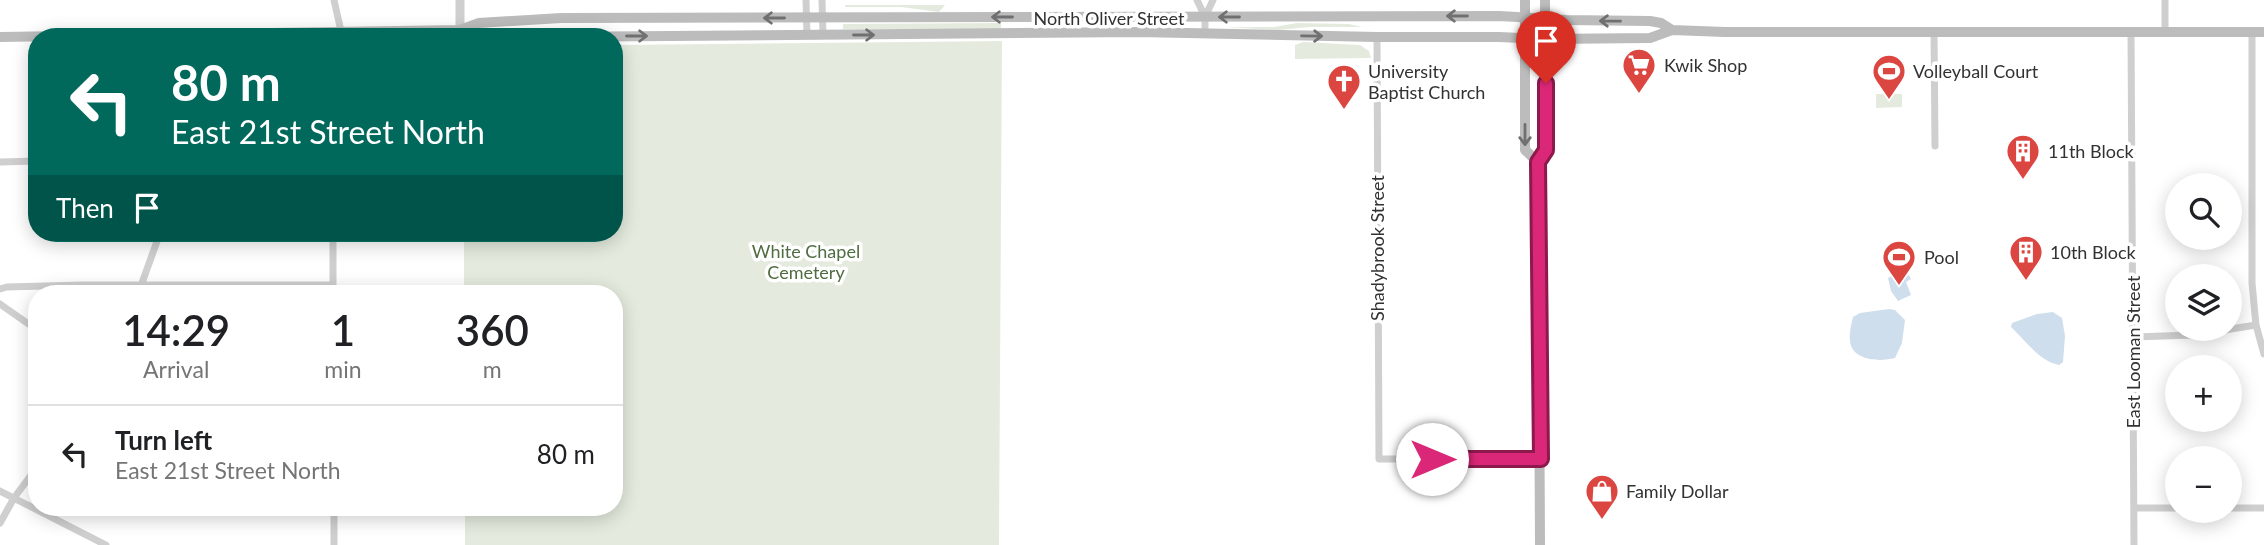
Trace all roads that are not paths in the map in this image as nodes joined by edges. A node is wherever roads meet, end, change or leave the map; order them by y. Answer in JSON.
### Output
{"nodes":[{"id":1,"x":334,"y":0,"type":"edge"},
{"id":2,"x":460,"y":0,"type":"edge"},
{"id":3,"x":806,"y":0,"type":"edge"},
{"id":4,"x":822,"y":0,"type":"edge"},
{"id":5,"x":1197,"y":0,"type":"edge"},
{"id":6,"x":1213,"y":0,"type":"edge"},
{"id":7,"x":1525,"y":0,"type":"edge"},
{"id":8,"x":1545,"y":0,"type":"edge"},
{"id":9,"x":2165,"y":0,"type":"edge"},
{"id":10,"x":1205,"y":17,"type":"junction"},
{"id":11,"x":1525,"y":17,"type":"junction"},
{"id":12,"x":807,"y":18,"type":"junction"},
{"id":13,"x":822,"y":18,"type":"junction"},
{"id":14,"x":1546,"y":19,"type":"junction"},
{"id":15,"x":336,"y":28,"type":"edge"},
{"id":16,"x":460,"y":28,"type":"edge"},
{"id":17,"x":465,"y":28,"type":"edge"},
{"id":18,"x":1672,"y":30,"type":"junction"},
{"id":19,"x":1934,"y":31,"type":"junction"},
{"id":20,"x":2131,"y":32,"type":"junction"},
{"id":21,"x":2165,"y":32,"type":"junction"},
{"id":22,"x":2252,"y":32,"type":"junction"},
{"id":23,"x":2264,"y":32,"type":"edge"},
{"id":24,"x":1205,"y":34,"type":"junction"},
{"id":25,"x":822,"y":35,"type":"junction"},
{"id":26,"x":807,"y":36,"type":"junction"},
{"id":27,"x":0,"y":37,"type":"edge"},
{"id":28,"x":28,"y":37,"type":"edge"},
{"id":29,"x":623,"y":37,"type":"edge"},
{"id":30,"x":1377,"y":37,"type":"junction"},
{"id":31,"x":1525,"y":38,"type":"junction"},
{"id":32,"x":1546,"y":39,"type":"junction"},
{"id":33,"x":1935,"y":146,"type":"dead end"},
{"id":34,"x":28,"y":161,"type":"edge"},
{"id":35,"x":0,"y":162,"type":"edge"},
{"id":36,"x":1538,"y":162,"type":"junction"},
{"id":37,"x":157,"y":242,"type":"edge"},
{"id":38,"x":333,"y":242,"type":"edge"},
{"id":39,"x":56,"y":285,"type":"edge"},
{"id":40,"x":142,"y":285,"type":"junction"},
{"id":41,"x":333,"y":285,"type":"joint"},
{"id":42,"x":28,"y":286,"type":"edge"},
{"id":43,"x":0,"y":289,"type":"edge"},
{"id":44,"x":0,"y":304,"type":"edge"},
{"id":45,"x":28,"y":324,"type":"edge"},
{"id":46,"x":2256,"y":325,"type":"junction"},
{"id":47,"x":2134,"y":337,"type":"junction"},
{"id":48,"x":2264,"y":354,"type":"edge"},
{"id":49,"x":1541,"y":459,"type":"junction"},
{"id":50,"x":28,"y":479,"type":"edge"},
{"id":51,"x":0,"y":491,"type":"edge"},
{"id":52,"x":14,"y":498,"type":"junction"},
{"id":53,"x":28,"y":505,"type":"edge"},
{"id":54,"x":2134,"y":508,"type":"junction"},
{"id":55,"x":2165,"y":508,"type":"edge"},
{"id":56,"x":2242,"y":508,"type":"edge"},
{"id":57,"x":2264,"y":508,"type":"edge"},
{"id":58,"x":49,"y":516,"type":"edge"},
{"id":59,"x":334,"y":516,"type":"edge"},
{"id":60,"x":0,"y":523,"type":"edge"},
{"id":61,"x":106,"y":545,"type":"edge"},
{"id":62,"x":334,"y":545,"type":"edge"},
{"id":63,"x":1540,"y":545,"type":"edge"},
{"id":64,"x":2134,"y":545,"type":"edge"}],
"edges":[{"from":1,"to":15,"type":"street"},
{"from":2,"to":16,"type":"street"},
{"from":3,"to":12,"type":"street"},
{"from":4,"to":13,"type":"street"},
{"from":5,"to":10,"type":"street"},
{"from":6,"to":10,"type":"street"},
{"from":7,"to":11,"type":"main road"},
{"from":8,"to":14,"type":"main road"},
{"from":9,"to":21,"type":"street"},
{"from":11,"to":10,"type":"main road","name":"North Oliver Street","one_way":true},
{"from":10,"to":13,"type":"main road","name":"North Oliver Street","one_way":true},
{"from":10,"to":24,"type":"street"},
{"from":11,"to":14,"type":"main road","name":"North Oliver Street"},
{"from":11,"to":31,"type":"main road"},
{"from":12,"to":13,"type":"main road","name":"North Oliver Street"},
{"from":12,"to":17,"type":"main road","name":"North Oliver Street","one_way":true},
{"from":12,"to":26,"type":"street"},
{"from":13,"to":25,"type":"street"},
{"from":18,"to":14,"type":"main road","name":"North Oliver Street","one_way":true},
{"from":14,"to":32,"type":"main road"},
{"from":18,"to":19,"type":"main road","name":"North Oliver Street"},
{"from":18,"to":32,"type":"main road","name":"North Oliver Street"},
{"from":19,"to":20,"type":"main road","name":"North Oliver Street"},
{"from":19,"to":33,"type":"street"},
{"from":20,"to":21,"type":"main road","name":"North Oliver Street"},
{"from":20,"to":47,"type":"street","name":"East Looman Street"},
{"from":21,"to":22,"type":"main road","name":"North Oliver Street"},
{"from":22,"to":23,"type":"main road","name":"North Oliver Street"},
{"from":22,"to":46,"type":"street"},
{"from":25,"to":24,"type":"main road","name":"North Oliver Street","one_way":true},
{"from":24,"to":30,"type":"main road","name":"North Oliver Street","one_way":true},
{"from":25,"to":26,"type":"main road","name":"North Oliver Street"},
{"from":29,"to":26,"type":"main road","name":"North Oliver Street","one_way":true},
{"from":27,"to":28,"type":"main road","name":"North Oliver Street"},
{"from":30,"to":31,"type":"main road","name":"North Oliver Street"},
{"from":30,"to":49,"type":"street","name":"Shadybrook Street"},
{"from":31,"to":32,"type":"main road","name":"North Oliver Street"},
{"from":31,"to":36,"type":"main road","one_way":true},
{"from":32,"to":36,"type":"main road"},
{"from":34,"to":35,"type":"street"},
{"from":36,"to":49,"type":"main road"},
{"from":37,"to":40,"type":"street"},
{"from":38,"to":41,"type":"street"},
{"from":39,"to":40,"type":"street"},
{"from":40,"to":41,"type":"street"},
{"from":42,"to":43,"type":"street"},
{"from":44,"to":45,"type":"street"},
{"from":46,"to":47,"type":"street"},
{"from":46,"to":48,"type":"street"},
{"from":47,"to":54,"type":"street","name":"East Looman Street"},
{"from":49,"to":63,"type":"main road"},
{"from":50,"to":52,"type":"street"},
{"from":51,"to":52,"type":"street"},
{"from":52,"to":53,"type":"street"},
{"from":52,"to":60,"type":"street"},
{"from":54,"to":55,"type":"street"},
{"from":54,"to":64,"type":"street","name":"East Looman Street"},
{"from":56,"to":57,"type":"street"},
{"from":58,"to":61,"type":"street"},
{"from":59,"to":62,"type":"street"}]}
